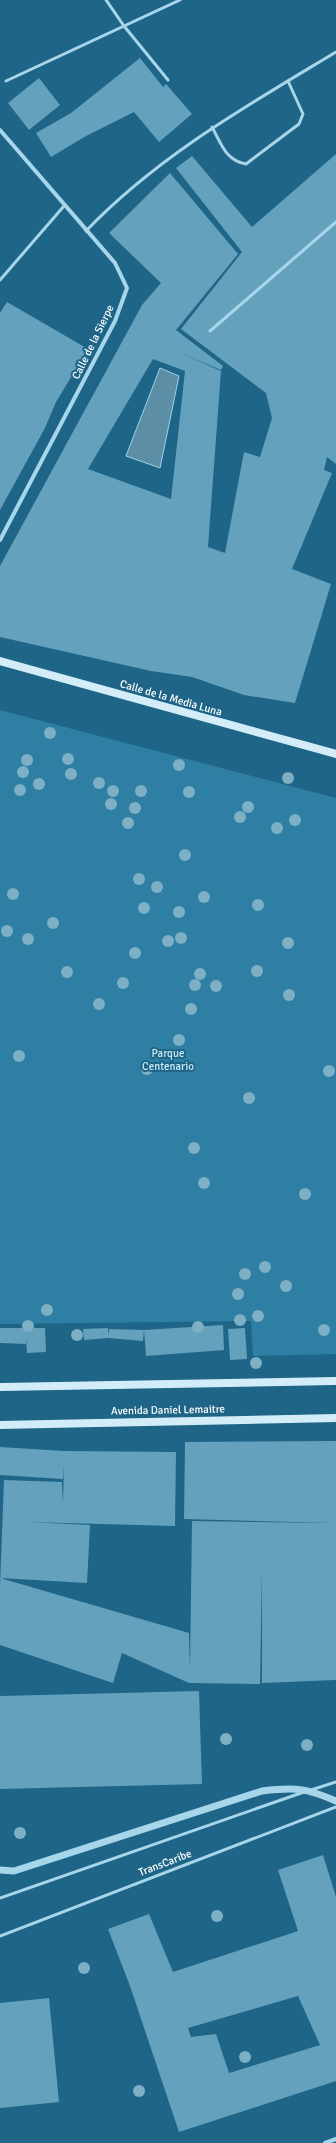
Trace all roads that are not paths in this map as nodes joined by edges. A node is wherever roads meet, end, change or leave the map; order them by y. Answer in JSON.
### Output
{"nodes":[{"id":1,"x":106,"y":0,"type":"edge"},
{"id":2,"x":180,"y":0,"type":"edge"},
{"id":3,"x":124,"y":26,"type":"junction"},
{"id":4,"x":336,"y":52,"type":"edge"},
{"id":5,"x":168,"y":80,"type":"dead end"},
{"id":6,"x":6,"y":81,"type":"dead end"},
{"id":7,"x":288,"y":81,"type":"junction"},
{"id":8,"x":212,"y":127,"type":"junction"},
{"id":9,"x":0,"y":130,"type":"edge"},
{"id":10,"x":64,"y":206,"type":"junction"},
{"id":11,"x":336,"y":222,"type":"edge"},
{"id":12,"x":86,"y":231,"type":"junction"},
{"id":13,"x":0,"y":280,"type":"edge"},
{"id":14,"x":210,"y":331,"type":"dead end"},
{"id":15,"x":0,"y":540,"type":"edge"},
{"id":16,"x":0,"y":661,"type":"edge"},
{"id":17,"x":336,"y":754,"type":"edge"},
{"id":18,"x":336,"y":1381,"type":"edge"},
{"id":19,"x":0,"y":1387,"type":"edge"},
{"id":20,"x":336,"y":1418,"type":"edge"},
{"id":21,"x":0,"y":1425,"type":"edge"},
{"id":22,"x":336,"y":1782,"type":"edge"},
{"id":23,"x":311,"y":1790,"type":"junction"},
{"id":24,"x":336,"y":1801,"type":"edge"},
{"id":25,"x":336,"y":1807,"type":"edge"},
{"id":26,"x":0,"y":1870,"type":"edge"},
{"id":27,"x":0,"y":1898,"type":"edge"},
{"id":28,"x":0,"y":1936,"type":"edge"},
{"id":29,"x":336,"y":2139,"type":"edge"},
{"id":30,"x":325,"y":2143,"type":"edge"}],
"edges":[{"from":1,"to":3,"type":"lane"},
{"from":2,"to":3,"type":"lane"},
{"from":3,"to":5,"type":"lane"},
{"from":3,"to":6,"type":"lane"},
{"from":4,"to":7,"type":"lane"},
{"from":7,"to":8,"type":"lane"},
{"from":7,"to":8,"type":"lane"},
{"from":8,"to":12,"type":"lane"},
{"from":9,"to":10,"type":"street","name":"Calle de la Sierpe"},
{"from":10,"to":12,"type":"street","name":"Calle de la Sierpe"},
{"from":10,"to":13,"type":"lane"},
{"from":11,"to":14,"type":"lane"},
{"from":12,"to":15,"type":"street","name":"Calle de la Sierpe"},
{"from":16,"to":17,"type":"main road","name":"Calle de la Media Luna"},
{"from":18,"to":19,"type":"main road"},
{"from":20,"to":21,"type":"main road","name":"Avenida Daniel Lemaitre"},
{"from":22,"to":23,"type":"lane","name":"TransCaribe"},
{"from":23,"to":24,"type":"street"},
{"from":23,"to":26,"type":"street"},
{"from":23,"to":27,"type":"lane","name":"TransCaribe"},
{"from":25,"to":28,"type":"lane","name":"TransCaribe"},
{"from":29,"to":30,"type":"street"}]}
